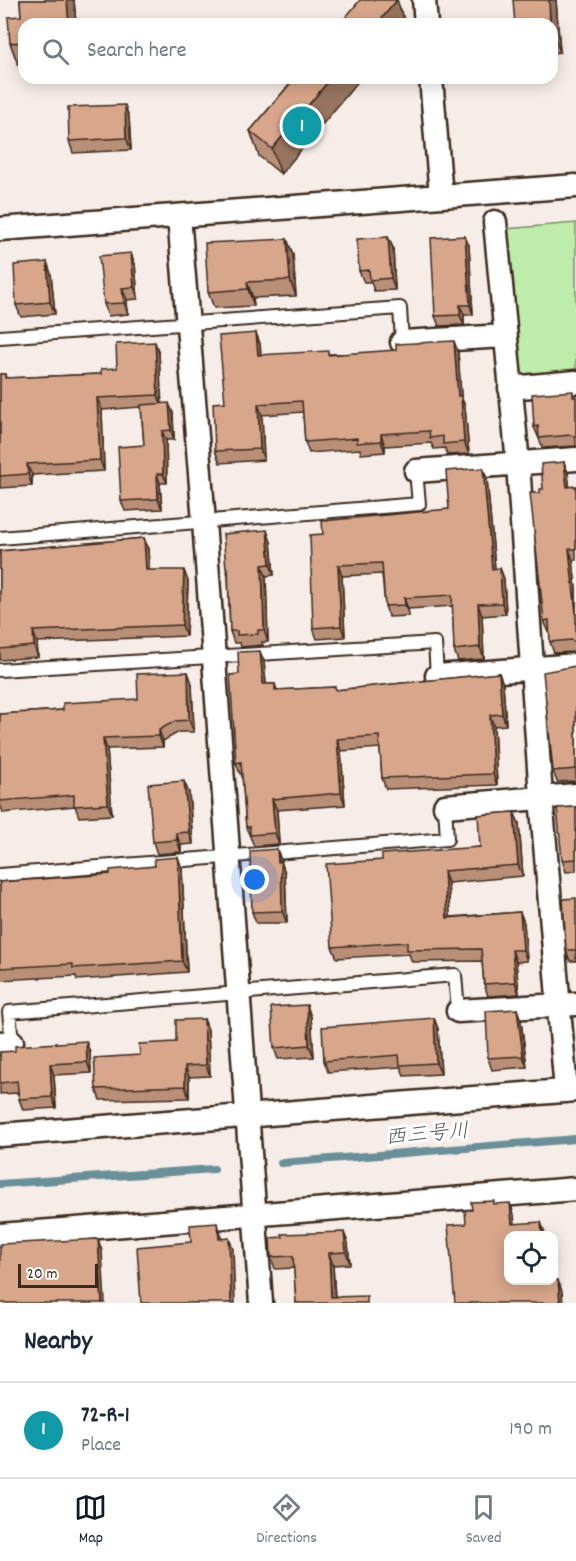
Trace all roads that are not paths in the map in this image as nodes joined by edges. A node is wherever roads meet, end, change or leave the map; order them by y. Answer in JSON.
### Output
{"nodes":[{"id":1,"x":424,"y":0,"type":"edge"},
{"id":2,"x":426,"y":18,"type":"edge"},
{"id":3,"x":432,"y":84,"type":"edge"},
{"id":4,"x":576,"y":186,"type":"edge"},
{"id":5,"x":441,"y":196,"type":"junction"},
{"id":6,"x":179,"y":216,"type":"junction"},
{"id":7,"x":495,"y":222,"type":"dead end"},
{"id":8,"x":0,"y":229,"type":"edge"},
{"id":9,"x":188,"y":324,"type":"junction"},
{"id":10,"x":505,"y":336,"type":"junction"},
{"id":11,"x":0,"y":338,"type":"edge"},
{"id":12,"x":402,"y":342,"type":"joint"},
{"id":13,"x":576,"y":382,"type":"edge"},
{"id":14,"x":510,"y":388,"type":"junction"},
{"id":15,"x":576,"y":459,"type":"edge"},
{"id":16,"x":518,"y":464,"type":"junction"},
{"id":17,"x":416,"y":471,"type":"joint"},
{"id":18,"x":204,"y":522,"type":"junction"},
{"id":19,"x":0,"y":538,"type":"edge"},
{"id":20,"x":214,"y":657,"type":"junction"},
{"id":21,"x":576,"y":665,"type":"edge"},
{"id":22,"x":532,"y":668,"type":"junction"},
{"id":23,"x":0,"y":670,"type":"edge"},
{"id":24,"x":437,"y":676,"type":"joint"},
{"id":25,"x":576,"y":795,"type":"edge"},
{"id":26,"x":541,"y":797,"type":"junction"},
{"id":27,"x":445,"y":806,"type":"joint"},
{"id":28,"x":228,"y":857,"type":"junction"},
{"id":29,"x":0,"y":875,"type":"edge"},
{"id":30,"x":239,"y":993,"type":"junction"},
{"id":31,"x":568,"y":1004,"type":"edge"},
{"id":32,"x":458,"y":1011,"type":"joint"},
{"id":33,"x":6,"y":1043,"type":"edge"},
{"id":34,"x":571,"y":1090,"type":"edge"},
{"id":35,"x":247,"y":1115,"type":"junction"},
{"id":36,"x":0,"y":1135,"type":"edge"},
{"id":37,"x":576,"y":1189,"type":"edge"},
{"id":38,"x":254,"y":1216,"type":"junction"},
{"id":39,"x":0,"y":1235,"type":"edge"},
{"id":40,"x":261,"y":1303,"type":"edge"}],
"edges":[{"from":1,"to":2,"type":"street"},
{"from":3,"to":5,"type":"street"},
{"from":4,"to":5,"type":"street"},
{"from":5,"to":6,"type":"street"},
{"from":6,"to":8,"type":"street"},
{"from":6,"to":9,"type":"street"},
{"from":7,"to":10,"type":"street"},
{"from":9,"to":11,"type":"lane"},
{"from":9,"to":12,"type":"lane"},
{"from":9,"to":18,"type":"street"},
{"from":10,"to":12,"type":"street"},
{"from":10,"to":14,"type":"street"},
{"from":13,"to":14,"type":"street"},
{"from":14,"to":16,"type":"street"},
{"from":15,"to":16,"type":"street"},
{"from":16,"to":17,"type":"street"},
{"from":16,"to":22,"type":"street"},
{"from":17,"to":18,"type":"lane"},
{"from":18,"to":19,"type":"lane"},
{"from":18,"to":20,"type":"street"},
{"from":20,"to":23,"type":"lane"},
{"from":20,"to":24,"type":"lane"},
{"from":20,"to":28,"type":"street"},
{"from":21,"to":22,"type":"street"},
{"from":22,"to":24,"type":"street"},
{"from":22,"to":26,"type":"street"},
{"from":25,"to":26,"type":"street"},
{"from":26,"to":27,"type":"street"},
{"from":26,"to":31,"type":"street"},
{"from":27,"to":28,"type":"lane"},
{"from":28,"to":29,"type":"lane"},
{"from":28,"to":30,"type":"street"},
{"from":30,"to":32,"type":"lane"},
{"from":30,"to":33,"type":"lane"},
{"from":30,"to":35,"type":"street"},
{"from":31,"to":32,"type":"street"},
{"from":31,"to":34,"type":"street"},
{"from":34,"to":35,"type":"street"},
{"from":35,"to":36,"type":"street"},
{"from":35,"to":38,"type":"street"},
{"from":37,"to":38,"type":"street"},
{"from":38,"to":39,"type":"street"},
{"from":38,"to":40,"type":"street"}]}
